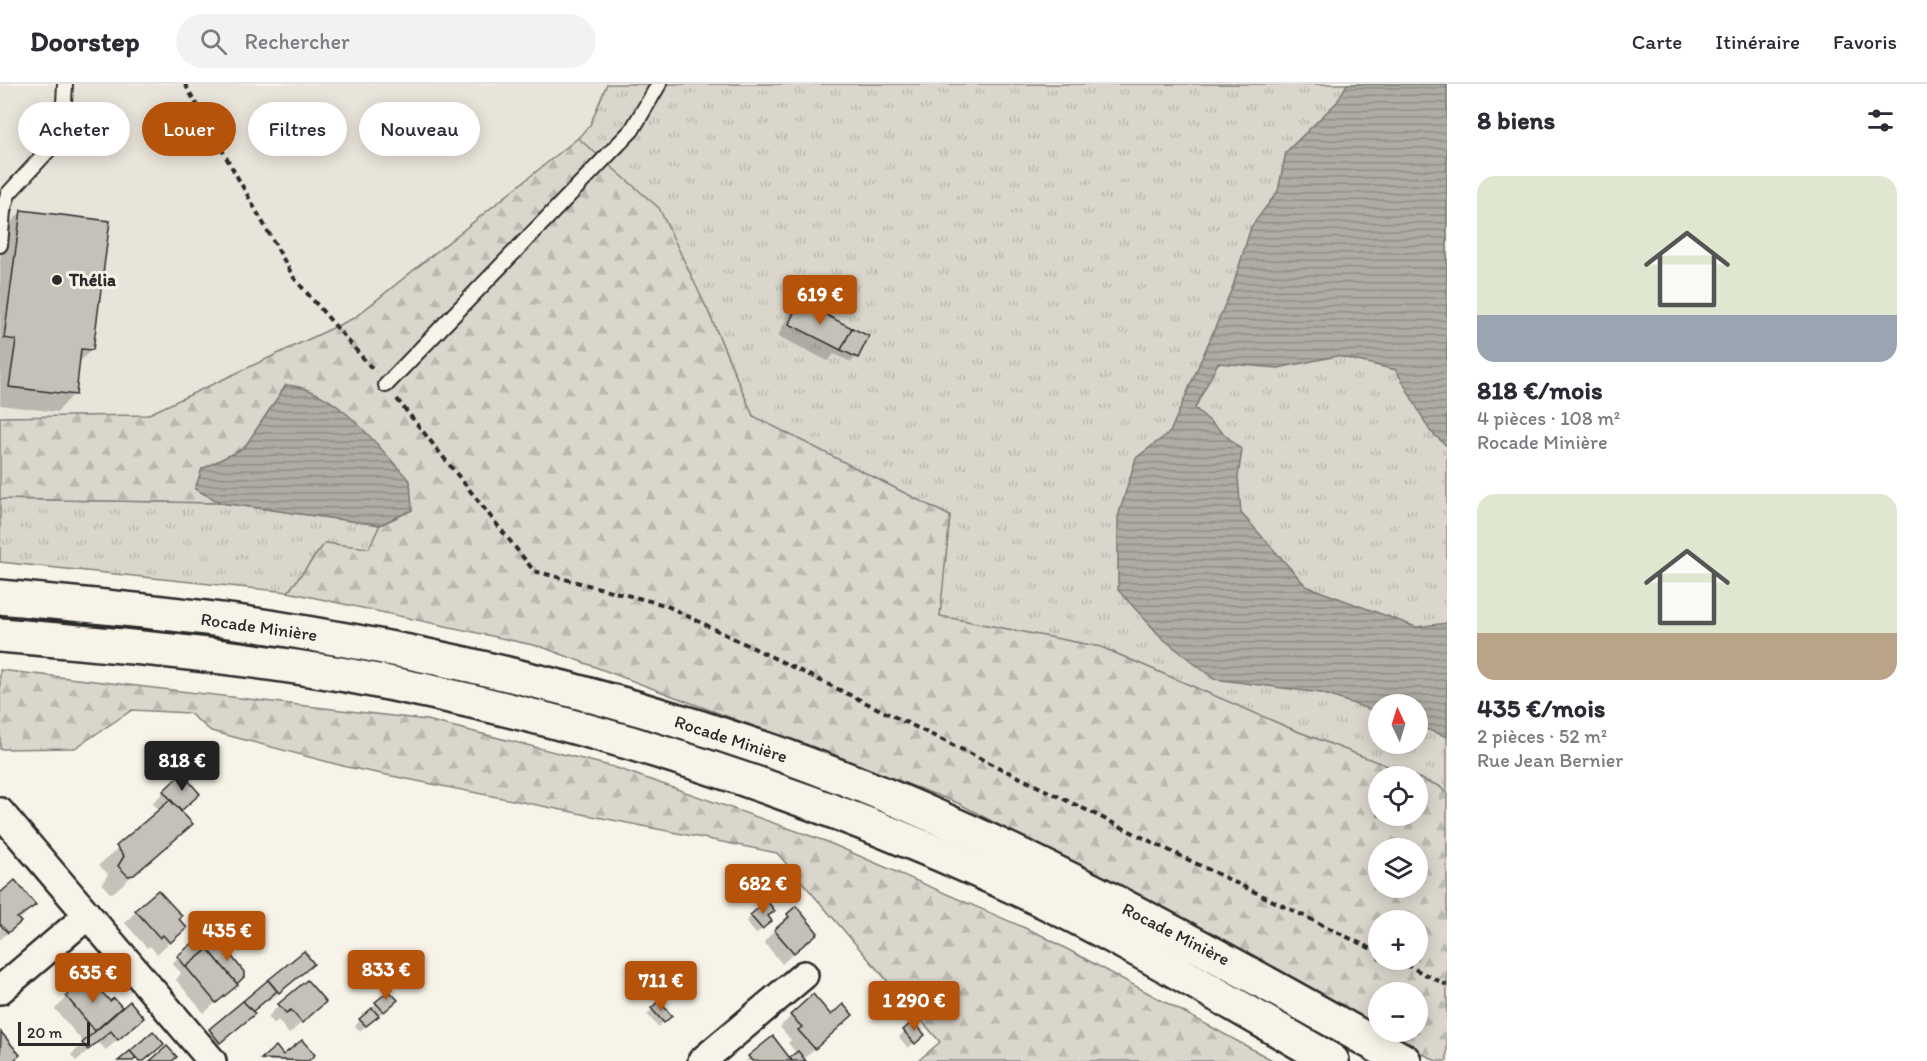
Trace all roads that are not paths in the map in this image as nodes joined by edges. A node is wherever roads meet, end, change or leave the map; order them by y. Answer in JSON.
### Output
{"nodes":[{"id":1,"x":65,"y":84,"type":"edge"},
{"id":2,"x":659,"y":84,"type":"edge"},
{"id":3,"x":0,"y":245,"type":"edge"},
{"id":4,"x":386,"y":385,"type":"road end"},
{"id":5,"x":0,"y":597,"type":"edge"},
{"id":6,"x":0,"y":635,"type":"edge"},
{"id":7,"x":108,"y":645,"type":"junction"},
{"id":8,"x":0,"y":648,"type":"edge"},
{"id":9,"x":0,"y":812,"type":"edge"},
{"id":10,"x":87,"y":916,"type":"junction"},
{"id":11,"x":804,"y":975,"type":"dead end"},
{"id":12,"x":0,"y":990,"type":"edge"},
{"id":13,"x":212,"y":1061,"type":"edge"},
{"id":14,"x":702,"y":1061,"type":"edge"},
{"id":15,"x":1332,"y":1061,"type":"edge"},
{"id":16,"x":1404,"y":1061,"type":"edge"}],
"edges":[{"from":1,"to":3,"type":"lane"},
{"from":2,"to":4,"type":"lane"},
{"from":5,"to":16,"type":"highway","name":"Rocade Minière"},
{"from":6,"to":7,"type":"highway","name":"Rocade Minière"},
{"from":7,"to":8,"type":"highway"},
{"from":7,"to":15,"type":"highway","name":"Rocade Minière"},
{"from":9,"to":10,"type":"street"},
{"from":10,"to":12,"type":"street"},
{"from":10,"to":13,"type":"street"},
{"from":11,"to":14,"type":"street"}]}
